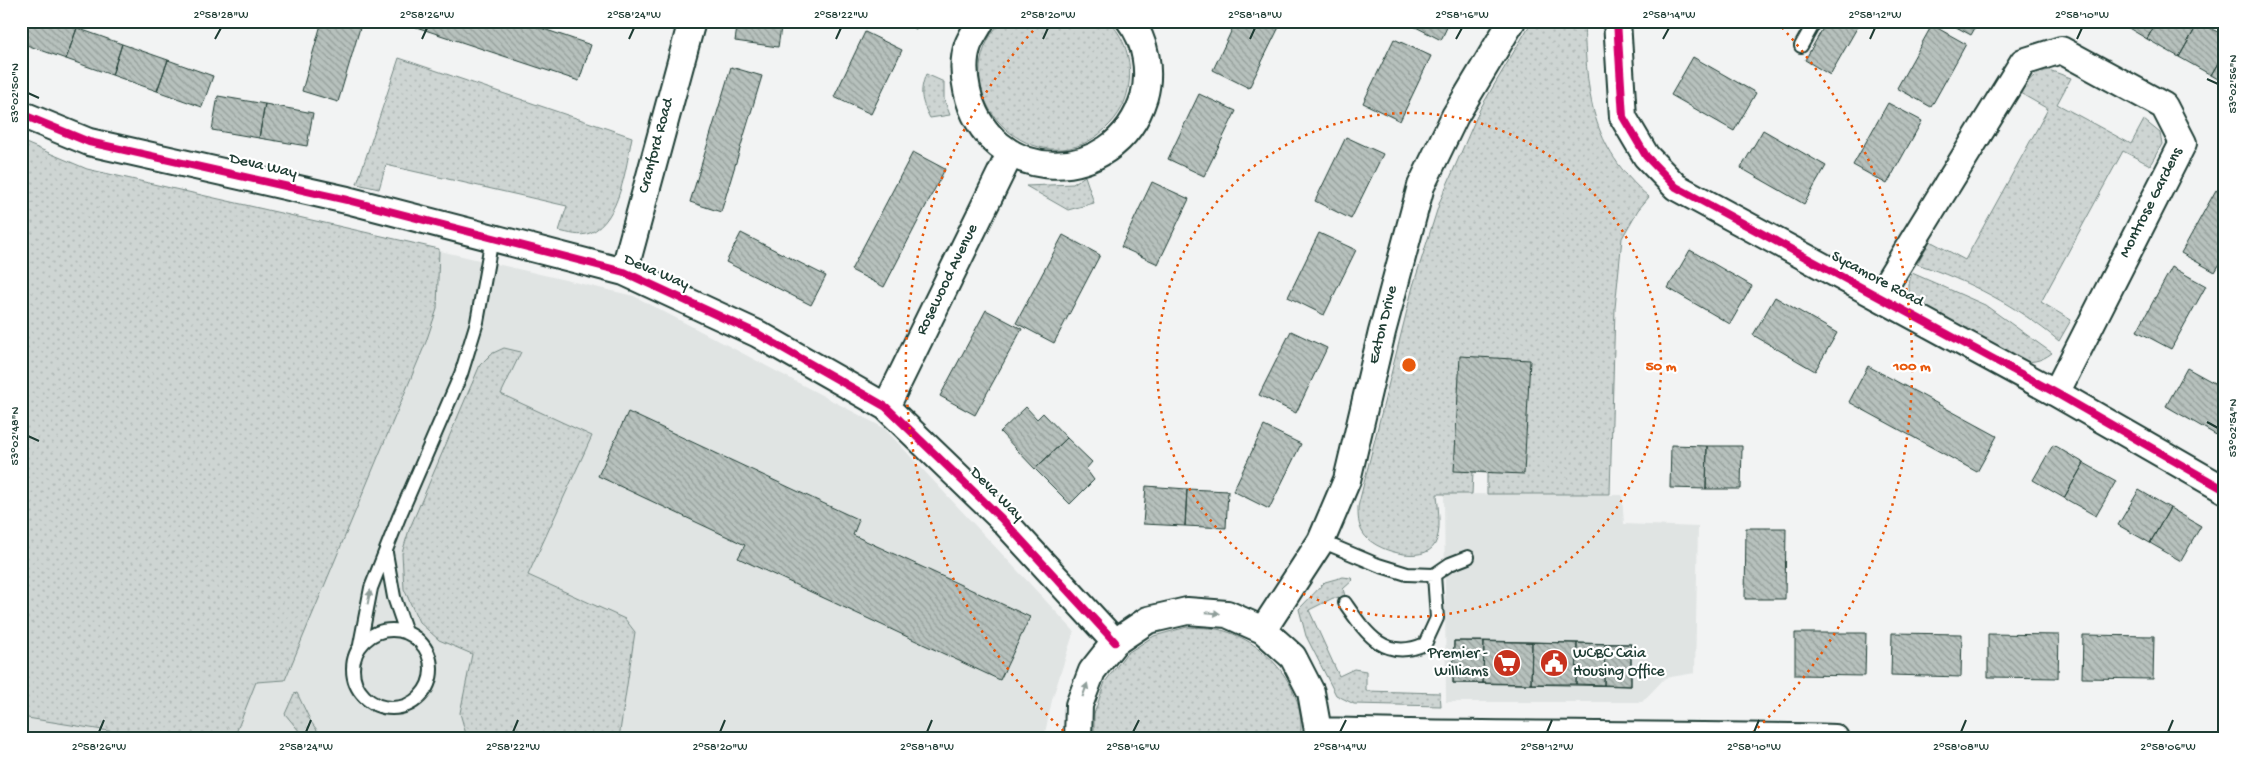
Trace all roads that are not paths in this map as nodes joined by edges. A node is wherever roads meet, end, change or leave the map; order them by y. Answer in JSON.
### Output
{"nodes":[{"id":1,"x":692,"y":21,"type":"edge"},
{"id":2,"x":980,"y":21,"type":"edge"},
{"id":3,"x":1130,"y":21,"type":"edge"},
{"id":4,"x":1512,"y":21,"type":"edge"},
{"id":5,"x":1617,"y":21,"type":"edge"},
{"id":6,"x":1815,"y":21,"type":"edge"},
{"id":7,"x":1802,"y":46,"type":"dead end"},
{"id":8,"x":21,"y":114,"type":"edge"},
{"id":9,"x":1010,"y":154,"type":"junction"},
{"id":10,"x":492,"y":238,"type":"junction"},
{"id":11,"x":624,"y":272,"type":"junction"},
{"id":12,"x":1879,"y":296,"type":"junction"},
{"id":13,"x":2056,"y":393,"type":"junction"},
{"id":14,"x":886,"y":407,"type":"junction"},
{"id":15,"x":2225,"y":490,"type":"edge"},
{"id":16,"x":1320,"y":541,"type":"junction"},
{"id":17,"x":386,"y":553,"type":"junction"},
{"id":18,"x":1468,"y":557,"type":"dead end"},
{"id":19,"x":1434,"y":575,"type":"junction"},
{"id":20,"x":1345,"y":603,"type":"dead end"},
{"id":21,"x":1264,"y":630,"type":"junction"},
{"id":22,"x":406,"y":632,"type":"junction"},
{"id":23,"x":1115,"y":642,"type":"junction"},
{"id":24,"x":360,"y":645,"type":"junction"},
{"id":25,"x":1317,"y":734,"type":"edge"},
{"id":26,"x":1702,"y":736,"type":"edge"},
{"id":27,"x":1078,"y":738,"type":"edge"},
{"id":28,"x":1835,"y":738,"type":"edge"}],
"edges":[{"from":1,"to":11,"type":"street","name":"Cranford Road"},
{"from":2,"to":9,"type":"street"},
{"from":3,"to":9,"type":"street"},
{"from":4,"to":16,"type":"street","name":"Eaton Drive"},
{"from":5,"to":12,"type":"street","name":"Sycamore Road"},
{"from":6,"to":7,"type":"lane"},
{"from":8,"to":10,"type":"street","name":"Deva Way"},
{"from":9,"to":14,"type":"street","name":"Rosewood Avenue"},
{"from":10,"to":11,"type":"street","name":"Deva Way"},
{"from":10,"to":17,"type":"lane"},
{"from":11,"to":14,"type":"street","name":"Deva Way"},
{"from":12,"to":13,"type":"street","name":"Sycamore Road"},
{"from":12,"to":13,"type":"street","name":"Montrose Gardens"},
{"from":13,"to":15,"type":"street","name":"Sycamore Road"},
{"from":14,"to":23,"type":"street","name":"Deva Way"},
{"from":16,"to":19,"type":"lane"},
{"from":16,"to":21,"type":"street","name":"Eaton Drive"},
{"from":17,"to":22,"type":"lane"},
{"from":24,"to":17,"type":"lane","one_way":true},
{"from":18,"to":19,"type":"lane"},
{"from":19,"to":20,"type":"lane"},
{"from":23,"to":21,"type":"street","one_way":true},
{"from":21,"to":25,"type":"street"},
{"from":22,"to":24,"type":"lane"},
{"from":22,"to":24,"type":"lane"},
{"from":27,"to":23,"type":"street","one_way":true},
{"from":25,"to":26,"type":"street"},
{"from":26,"to":28,"type":"street"}]}
